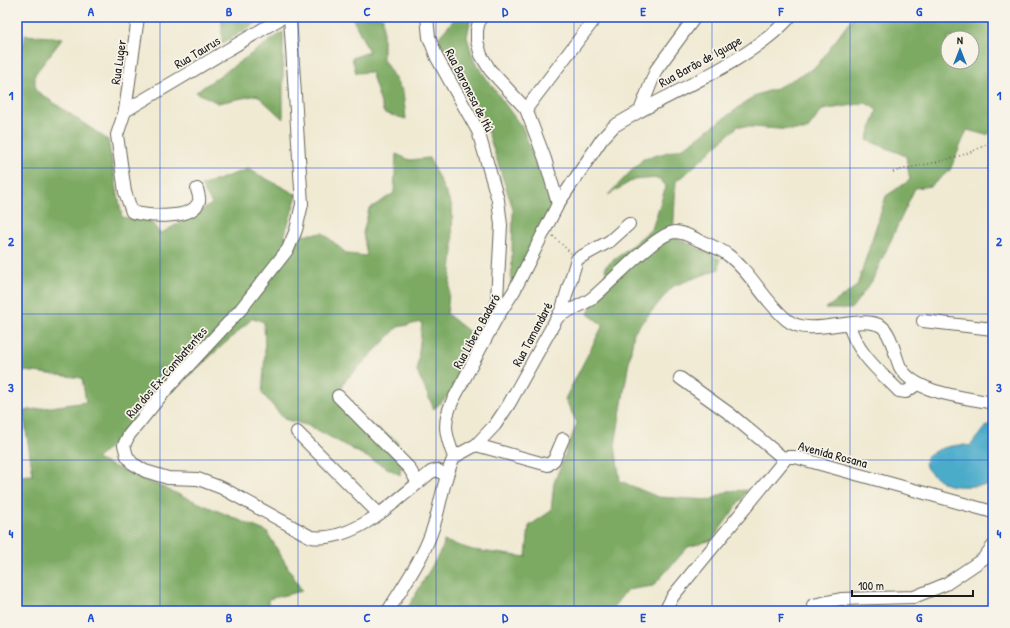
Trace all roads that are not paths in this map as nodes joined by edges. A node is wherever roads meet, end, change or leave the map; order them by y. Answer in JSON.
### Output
{"nodes":[{"id":1,"x":138,"y":17,"type":"edge"},
{"id":2,"x":283,"y":17,"type":"edge"},
{"id":3,"x":290,"y":17,"type":"edge"},
{"id":4,"x":427,"y":17,"type":"edge"},
{"id":5,"x":480,"y":17,"type":"edge"},
{"id":6,"x":596,"y":17,"type":"edge"},
{"id":7,"x":695,"y":17,"type":"edge"},
{"id":8,"x":790,"y":17,"type":"edge"},
{"id":9,"x":526,"y":109,"type":"junction"},
{"id":10,"x":126,"y":111,"type":"junction"},
{"id":11,"x":640,"y":111,"type":"junction"},
{"id":12,"x":197,"y":189,"type":"dead end"},
{"id":13,"x":558,"y":204,"type":"junction"},
{"id":14,"x":629,"y":224,"type":"dead end"},
{"id":15,"x":559,"y":316,"type":"junction"},
{"id":16,"x":496,"y":319,"type":"junction"},
{"id":17,"x":922,"y":321,"type":"dead end"},
{"id":18,"x":849,"y":324,"type":"junction"},
{"id":19,"x":993,"y":329,"type":"edge"},
{"id":20,"x":680,"y":378,"type":"dead end"},
{"id":21,"x":917,"y":384,"type":"junction"},
{"id":22,"x":338,"y":396,"type":"dead end"},
{"id":23,"x":993,"y":403,"type":"edge"},
{"id":24,"x":297,"y":432,"type":"dead end"},
{"id":25,"x":563,"y":439,"type":"dead end"},
{"id":26,"x":476,"y":446,"type":"junction"},
{"id":27,"x":454,"y":457,"type":"junction"},
{"id":28,"x":784,"y":459,"type":"junction"},
{"id":29,"x":445,"y":475,"type":"junction"},
{"id":30,"x":418,"y":483,"type":"junction"},
{"id":31,"x":993,"y":512,"type":"edge"},
{"id":32,"x":379,"y":514,"type":"junction"},
{"id":33,"x":993,"y":546,"type":"edge"},
{"id":34,"x":813,"y":605,"type":"dead end"},
{"id":35,"x":388,"y":611,"type":"edge"},
{"id":36,"x":665,"y":611,"type":"edge"}],
"edges":[{"from":1,"to":10,"type":"street","name":"Rua Luger"},
{"from":2,"to":10,"type":"street","name":"Rua Taurus"},
{"from":3,"to":32,"type":"street","name":"Rua dos Ex-Combatentes"},
{"from":4,"to":16,"type":"street","name":"Rua Baronesa de Itú"},
{"from":5,"to":9,"type":"street"},
{"from":6,"to":9,"type":"street"},
{"from":7,"to":11,"type":"street"},
{"from":8,"to":11,"type":"street","name":"Rua Barão de Iguape"},
{"from":9,"to":13,"type":"street"},
{"from":10,"to":12,"type":"street","name":"Rua Luger"},
{"from":11,"to":13,"type":"street","name":"Rua Barão de Iguape"},
{"from":13,"to":16,"type":"street","name":"Rua Libero Badaró"},
{"from":14,"to":15,"type":"street","name":"Rua Tamandaré"},
{"from":15,"to":18,"type":"street"},
{"from":15,"to":26,"type":"street","name":"Rua Tamandaré"},
{"from":16,"to":27,"type":"street","name":"Rua Libero Badaró"},
{"from":17,"to":19,"type":"street"},
{"from":18,"to":21,"type":"street"},
{"from":18,"to":21,"type":"street"},
{"from":20,"to":28,"type":"street"},
{"from":21,"to":23,"type":"street"},
{"from":22,"to":30,"type":"street"},
{"from":24,"to":32,"type":"street"},
{"from":25,"to":26,"type":"street"},
{"from":26,"to":27,"type":"street","name":"Rua Tamandaré"},
{"from":27,"to":29,"type":"street"},
{"from":28,"to":31,"type":"street","name":"Avenida Rosana"},
{"from":28,"to":36,"type":"street","name":"Avenida Rosana"},
{"from":29,"to":30,"type":"street","name":"Rua dos Ex-Combatentes"},
{"from":29,"to":35,"type":"street"},
{"from":30,"to":32,"type":"street","name":"Rua dos Ex-Combatentes"},
{"from":33,"to":34,"type":"street"}]}
